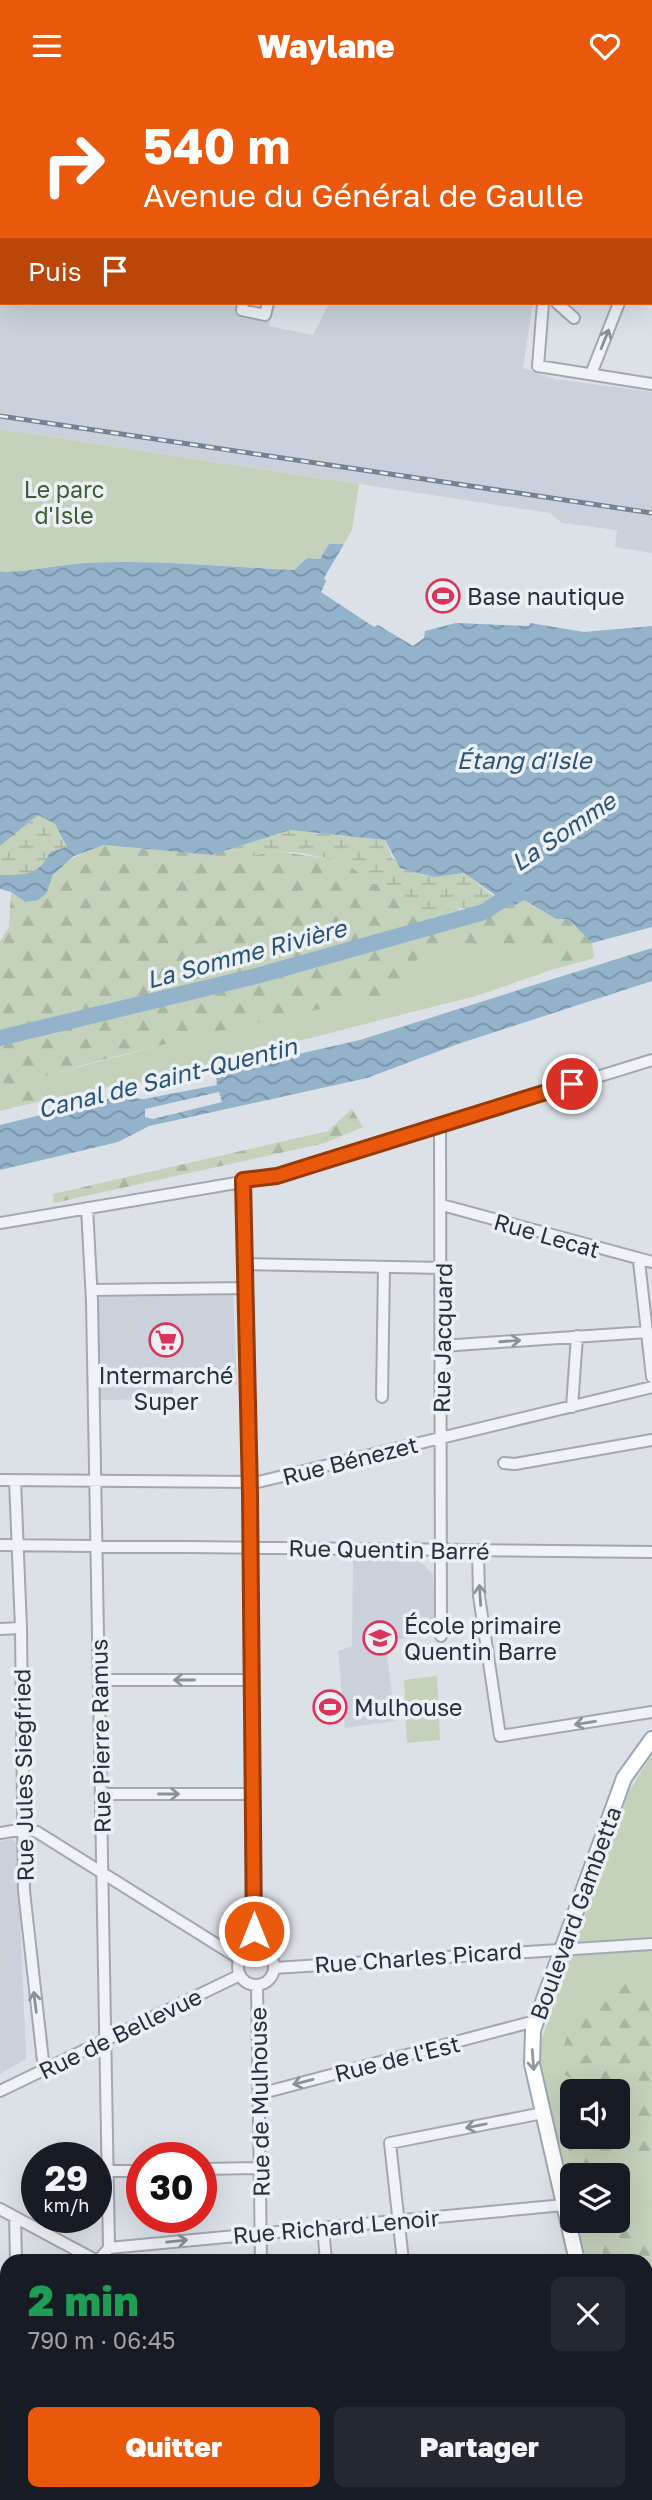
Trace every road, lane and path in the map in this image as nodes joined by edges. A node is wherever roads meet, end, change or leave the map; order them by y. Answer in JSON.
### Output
{"nodes":[{"id":1,"x":268,"y":305,"type":"edge"},
{"id":2,"x":543,"y":305,"type":"edge"},
{"id":3,"x":559,"y":305,"type":"edge"},
{"id":4,"x":618,"y":305,"type":"edge"},
{"id":5,"x":243,"y":306,"type":"edge"},
{"id":6,"x":574,"y":318,"type":"dead end"},
{"id":7,"x":591,"y":374,"type":"junction"},
{"id":8,"x":652,"y":384,"type":"edge"},
{"id":9,"x":652,"y":1060,"type":"edge"},
{"id":10,"x":440,"y":1126,"type":"junction"},
{"id":11,"x":243,"y":1180,"type":"junction"},
{"id":12,"x":442,"y":1205,"type":"junction"},
{"id":13,"x":87,"y":1207,"type":"junction"},
{"id":14,"x":0,"y":1223,"type":"edge"},
{"id":15,"x":639,"y":1261,"type":"junction"},
{"id":16,"x":652,"y":1262,"type":"edge"},
{"id":17,"x":245,"y":1264,"type":"junction"},
{"id":18,"x":384,"y":1267,"type":"junction"},
{"id":19,"x":443,"y":1268,"type":"junction"},
{"id":20,"x":245,"y":1288,"type":"junction"},
{"id":21,"x":92,"y":1290,"type":"junction"},
{"id":22,"x":647,"y":1332,"type":"junction"},
{"id":23,"x":577,"y":1336,"type":"junction"},
{"id":24,"x":442,"y":1346,"type":"junction"},
{"id":25,"x":652,"y":1377,"type":"edge"},
{"id":26,"x":652,"y":1387,"type":"edge"},
{"id":27,"x":382,"y":1397,"type":"dead end"},
{"id":28,"x":572,"y":1407,"type":"junction"},
{"id":29,"x":441,"y":1437,"type":"junction"},
{"id":30,"x":652,"y":1440,"type":"edge"},
{"id":31,"x":504,"y":1463,"type":"dead end"},
{"id":32,"x":95,"y":1479,"type":"junction"},
{"id":33,"x":0,"y":1480,"type":"edge"},
{"id":34,"x":15,"y":1480,"type":"junction"},
{"id":35,"x":250,"y":1482,"type":"junction"},
{"id":36,"x":0,"y":1545,"type":"edge"},
{"id":37,"x":18,"y":1545,"type":"junction"},
{"id":38,"x":96,"y":1546,"type":"junction"},
{"id":39,"x":249,"y":1547,"type":"junction"},
{"id":40,"x":440,"y":1549,"type":"junction"},
{"id":41,"x":478,"y":1551,"type":"junction"},
{"id":42,"x":652,"y":1552,"type":"edge"},
{"id":43,"x":21,"y":1628,"type":"junction"},
{"id":44,"x":0,"y":1629,"type":"edge"},
{"id":45,"x":441,"y":1636,"type":"dead end"},
{"id":46,"x":99,"y":1680,"type":"junction"},
{"id":47,"x":252,"y":1680,"type":"junction"},
{"id":48,"x":652,"y":1712,"type":"edge"},
{"id":49,"x":652,"y":1739,"type":"edge"},
{"id":50,"x":101,"y":1794,"type":"junction"},
{"id":51,"x":253,"y":1794,"type":"junction"},
{"id":52,"x":25,"y":1829,"type":"junction"},
{"id":53,"x":0,"y":1833,"type":"edge"},
{"id":54,"x":102,"y":1873,"type":"junction"},
{"id":55,"x":652,"y":1944,"type":"edge"},
{"id":56,"x":562,"y":1948,"type":"junction"},
{"id":57,"x":252,"y":1950,"type":"junction"},
{"id":58,"x":240,"y":1959,"type":"junction"},
{"id":59,"x":274,"y":1968,"type":"junction"},
{"id":60,"x":240,"y":1975,"type":"junction"},
{"id":61,"x":257,"y":1985,"type":"junction"},
{"id":62,"x":535,"y":2021,"type":"junction"},
{"id":63,"x":105,"y":2040,"type":"junction"},
{"id":64,"x":44,"y":2070,"type":"junction"},
{"id":65,"x":0,"y":2091,"type":"edge"},
{"id":66,"x":259,"y":2094,"type":"junction"},
{"id":67,"x":543,"y":2113,"type":"junction"},
{"id":68,"x":107,"y":2142,"type":"edge"},
{"id":69,"x":260,"y":2168,"type":"junction"},
{"id":70,"x":217,"y":2169,"type":"edge"},
{"id":71,"x":560,"y":2187,"type":"edge"},
{"id":72,"x":560,"y":2205,"type":"edge"},
{"id":73,"x":0,"y":2209,"type":"edge"},
{"id":74,"x":15,"y":2217,"type":"junction"},
{"id":75,"x":398,"y":2220,"type":"junction"},
{"id":76,"x":323,"y":2227,"type":"junction"},
{"id":77,"x":109,"y":2233,"type":"edge"},
{"id":78,"x":261,"y":2233,"type":"junction"},
{"id":79,"x":570,"y":2233,"type":"edge"},
{"id":80,"x":109,"y":2248,"type":"junction"},
{"id":81,"x":16,"y":2254,"type":"edge"},
{"id":82,"x":84,"y":2254,"type":"edge"},
{"id":83,"x":103,"y":2254,"type":"edge"},
{"id":84,"x":261,"y":2254,"type":"edge"},
{"id":85,"x":325,"y":2254,"type":"edge"},
{"id":86,"x":402,"y":2254,"type":"edge"},
{"id":87,"x":574,"y":2254,"type":"edge"}],
"edges":[{"from":1,"to":5,"type":"street"},
{"from":2,"to":7,"type":"street"},
{"from":3,"to":6,"type":"street"},
{"from":7,"to":4,"type":"street","one_way":true},
{"from":7,"to":8,"type":"street"},
{"from":9,"to":10,"type":"street"},
{"from":10,"to":11,"type":"street"},
{"from":10,"to":12,"type":"street","name":"Rue Jacquard"},
{"from":11,"to":13,"type":"street"},
{"from":11,"to":17,"type":"street"},
{"from":12,"to":15,"type":"street","name":"Rue Lecat"},
{"from":12,"to":19,"type":"street","name":"Rue Jacquard"},
{"from":13,"to":14,"type":"street"},
{"from":13,"to":21,"type":"street","name":"Rue Pierre Ramus"},
{"from":15,"to":16,"type":"street","name":"Rue Lecat"},
{"from":15,"to":22,"type":"street"},
{"from":17,"to":18,"type":"street"},
{"from":17,"to":20,"type":"street"},
{"from":18,"to":19,"type":"street"},
{"from":18,"to":27,"type":"street"},
{"from":19,"to":24,"type":"street","name":"Rue Jacquard"},
{"from":20,"to":21,"type":"street"},
{"from":20,"to":35,"type":"street"},
{"from":21,"to":32,"type":"street","name":"Rue Pierre Ramus"},
{"from":22,"to":23,"type":"street"},
{"from":22,"to":25,"type":"street"},
{"from":24,"to":23,"type":"street","one_way":true},
{"from":23,"to":28,"type":"street"},
{"from":24,"to":29,"type":"street","name":"Rue Jacquard"},
{"from":26,"to":28,"type":"street","name":"Rue Bénezet"},
{"from":28,"to":29,"type":"street","name":"Rue Bénezet"},
{"from":29,"to":35,"type":"street","name":"Rue Bénezet"},
{"from":29,"to":40,"type":"street","name":"Rue Jacquard"},
{"from":30,"to":31,"type":"street"},
{"from":32,"to":34,"type":"street","name":"Rue Bénezet"},
{"from":32,"to":35,"type":"street","name":"Rue Bénezet"},
{"from":32,"to":38,"type":"street","name":"Rue Pierre Ramus"},
{"from":33,"to":34,"type":"street","name":"Rue Bénezet"},
{"from":34,"to":37,"type":"street","name":"Rue Jules Siegfried"},
{"from":35,"to":39,"type":"street"},
{"from":36,"to":37,"type":"street","name":"Rue Quentin Barré"},
{"from":37,"to":38,"type":"street","name":"Rue Quentin Barré"},
{"from":37,"to":43,"type":"street","name":"Rue Jules Siegfried"},
{"from":38,"to":39,"type":"street","name":"Rue Quentin Barré"},
{"from":38,"to":46,"type":"street","name":"Rue Pierre Ramus"},
{"from":39,"to":40,"type":"street","name":"Rue Quentin Barré"},
{"from":39,"to":47,"type":"street"},
{"from":40,"to":41,"type":"street","name":"Rue Quentin Barré"},
{"from":40,"to":45,"type":"street","name":"Rue Jacquard"},
{"from":41,"to":42,"type":"street","name":"Rue Quentin Barré"},
{"from":48,"to":41,"type":"street","one_way":true},
{"from":43,"to":44,"type":"street"},
{"from":43,"to":52,"type":"street","name":"Rue Jules Siegfried"},
{"from":47,"to":46,"type":"street","one_way":true},
{"from":46,"to":50,"type":"street","name":"Rue Pierre Ramus"},
{"from":47,"to":51,"type":"street"},
{"from":49,"to":56,"type":"main road","name":"Boulevard Gambetta"},
{"from":50,"to":51,"type":"street","one_way":true},
{"from":50,"to":54,"type":"street","name":"Rue Pierre Ramus"},
{"from":51,"to":57,"type":"street"},
{"from":52,"to":53,"type":"street"},
{"from":52,"to":54,"type":"street"},
{"from":64,"to":52,"type":"street","name":"Rue Jules Siegfried","one_way":true},
{"from":54,"to":58,"type":"street"},
{"from":54,"to":63,"type":"street","name":"Rue Pierre Ramus"},
{"from":55,"to":56,"type":"street","name":"Rue Charles Picard"},
{"from":56,"to":59,"type":"street","name":"Rue Charles Picard"},
{"from":56,"to":62,"type":"main road","name":"Boulevard Gambetta"},
{"from":57,"to":58,"type":"street"},
{"from":57,"to":59,"type":"street"},
{"from":58,"to":60,"type":"street"},
{"from":59,"to":61,"type":"street"},
{"from":60,"to":61,"type":"street"},
{"from":60,"to":63,"type":"street","name":"Rue de Bellevue"},
{"from":61,"to":66,"type":"street","name":"Rue de Mulhouse"},
{"from":62,"to":66,"type":"street","name":"Rue de l'Est","one_way":true},
{"from":62,"to":67,"type":"main road","name":"Boulevard Gambetta","one_way":true},
{"from":63,"to":64,"type":"street","name":"Rue de Bellevue"},
{"from":63,"to":68,"type":"street","name":"Rue Pierre Ramus"},
{"from":64,"to":65,"type":"street","name":"Rue de Bellevue"},
{"from":66,"to":69,"type":"street","name":"Rue de Mulhouse"},
{"from":67,"to":71,"type":"main road","name":"Boulevard Gambetta"},
{"from":67,"to":75,"type":"street","one_way":true},
{"from":69,"to":70,"type":"street"},
{"from":69,"to":78,"type":"street","name":"Rue de Mulhouse"},
{"from":72,"to":75,"type":"street","name":"Rue Richard Lenoir"},
{"from":73,"to":74,"type":"street"},
{"from":74,"to":81,"type":"street"},
{"from":74,"to":82,"type":"street"},
{"from":75,"to":76,"type":"street","name":"Rue Richard Lenoir"},
{"from":75,"to":86,"type":"street"},
{"from":76,"to":78,"type":"street","name":"Rue Richard Lenoir"},
{"from":76,"to":85,"type":"street"},
{"from":77,"to":80,"type":"street","name":"Rue Pierre Ramus"},
{"from":80,"to":78,"type":"street","name":"Rue Richard Lenoir","one_way":true},
{"from":78,"to":84,"type":"street","name":"Rue de Mulhouse"},
{"from":79,"to":87,"type":"main road","name":"Boulevard Gambetta"},
{"from":80,"to":83,"type":"street"}]}
